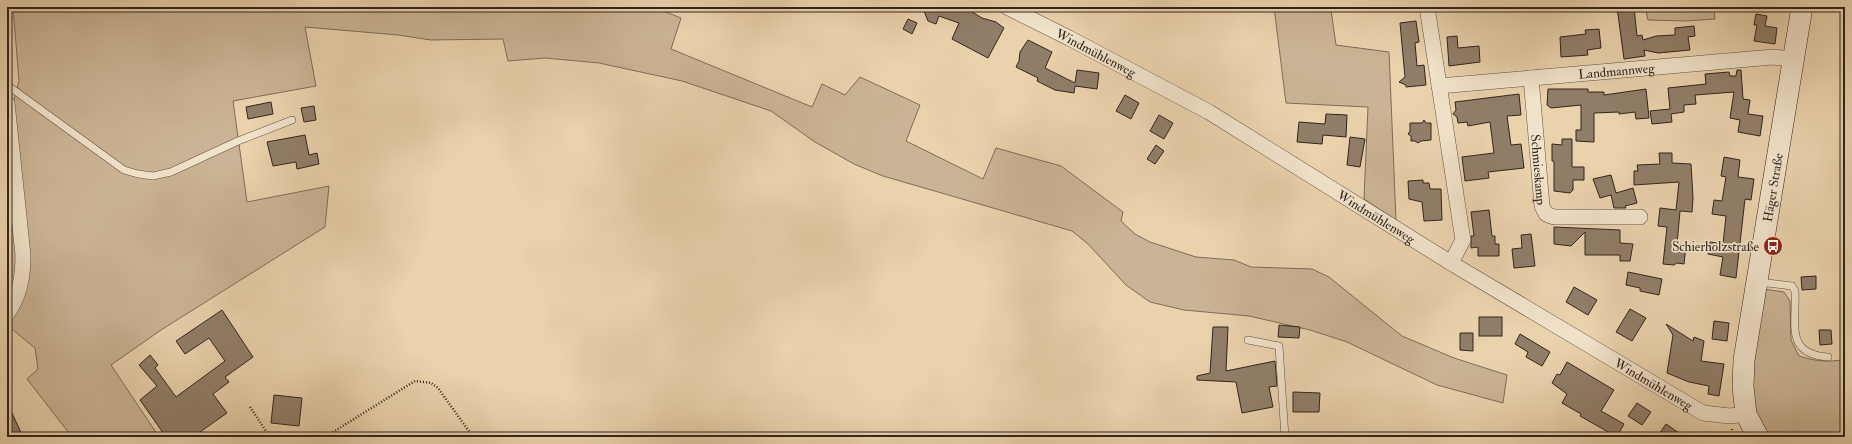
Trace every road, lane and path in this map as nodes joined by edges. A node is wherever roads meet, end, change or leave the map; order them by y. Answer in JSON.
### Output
{"nodes":[{"id":1,"x":1007,"y":7,"type":"edge"},
{"id":2,"x":1427,"y":7,"type":"edge"},
{"id":3,"x":1802,"y":7,"type":"edge"},
{"id":4,"x":1793,"y":59,"type":"junction"},
{"id":5,"x":1531,"y":78,"type":"junction"},
{"id":6,"x":7,"y":85,"type":"edge"},
{"id":7,"x":1440,"y":86,"type":"junction"},
{"id":8,"x":7,"y":103,"type":"edge"},
{"id":9,"x":292,"y":120,"type":"dead end"},
{"id":10,"x":1640,"y":217,"type":"dead end"},
{"id":11,"x":1451,"y":263,"type":"junction"},
{"id":12,"x":1757,"y":282,"type":"junction"},
{"id":13,"x":7,"y":314,"type":"edge"},
{"id":14,"x":1248,"y":340,"type":"dead end"},
{"id":15,"x":1828,"y":357,"type":"dead end"},
{"id":16,"x":250,"y":407,"type":"dead end"},
{"id":17,"x":1746,"y":414,"type":"junction"},
{"id":18,"x":270,"y":437,"type":"edge"},
{"id":19,"x":325,"y":437,"type":"edge"},
{"id":20,"x":473,"y":437,"type":"edge"},
{"id":21,"x":1285,"y":437,"type":"edge"},
{"id":22,"x":1758,"y":437,"type":"edge"}],
"edges":[{"from":1,"to":11,"type":"street","name":"Windmühlenweg"},
{"from":2,"to":7,"type":"street"},
{"from":3,"to":4,"type":"main road","name":"Häger Straße"},
{"from":4,"to":5,"type":"street","name":"Landmannweg"},
{"from":4,"to":12,"type":"main road","name":"Häger Straße"},
{"from":5,"to":7,"type":"street","name":"Landmannweg"},
{"from":5,"to":10,"type":"street","name":"Schmieskamp"},
{"from":6,"to":9,"type":"lane"},
{"from":7,"to":11,"type":"street"},
{"from":8,"to":13,"type":"street"},
{"from":11,"to":17,"type":"street","name":"Windmühlenweg"},
{"from":12,"to":15,"type":"lane"},
{"from":12,"to":17,"type":"main road","name":"Häger Straße"},
{"from":14,"to":21,"type":"lane"},
{"from":16,"to":18,"type":"path"},
{"from":17,"to":22,"type":"main road","name":"Häger Straße"},
{"from":19,"to":20,"type":"path"}]}
